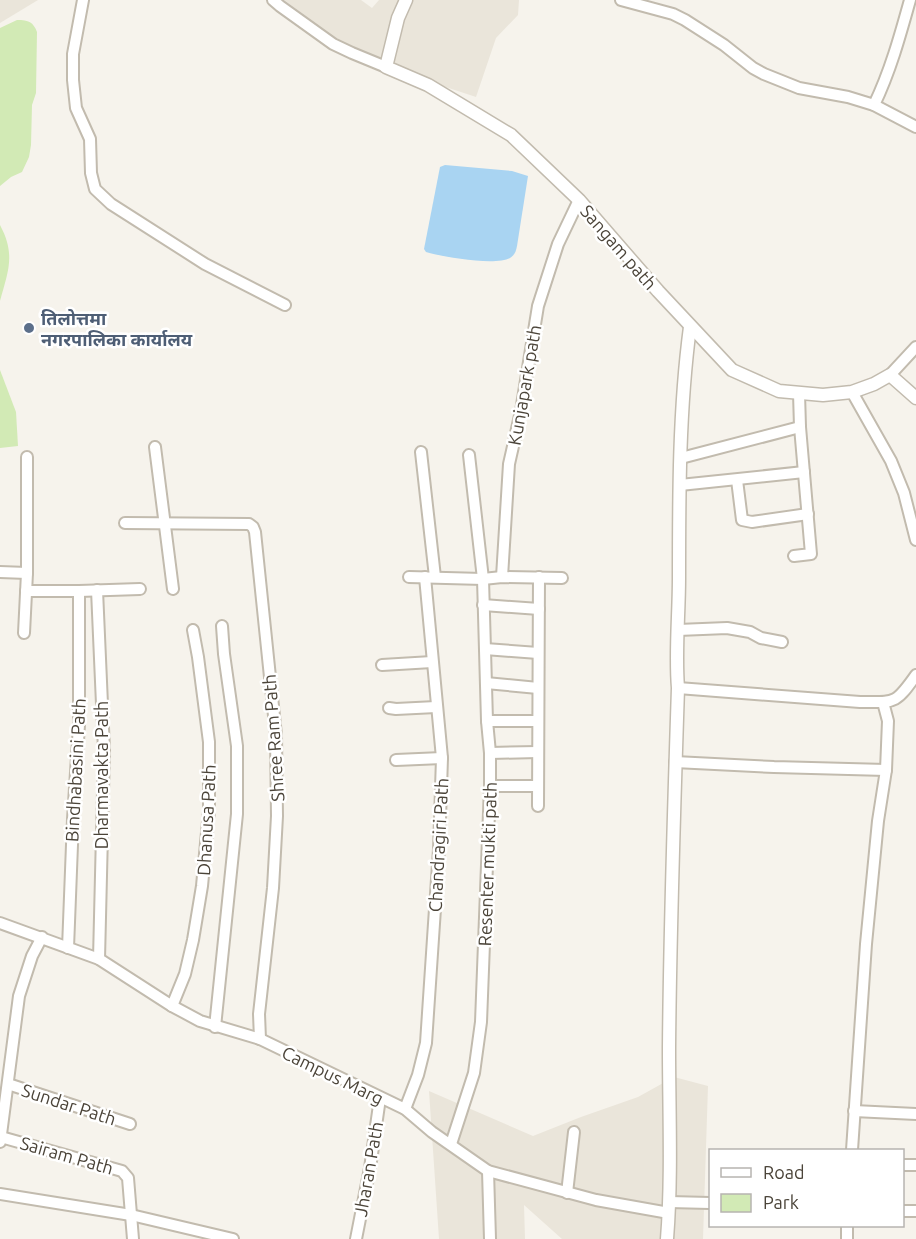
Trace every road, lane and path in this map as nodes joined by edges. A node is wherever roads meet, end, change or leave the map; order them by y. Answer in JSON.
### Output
{"nodes":[{"id":1,"x":83,"y":0,"type":"edge"},
{"id":2,"x":273,"y":0,"type":"edge"},
{"id":3,"x":406,"y":0,"type":"edge"},
{"id":4,"x":621,"y":0,"type":"edge"},
{"id":5,"x":910,"y":0,"type":"edge"},
{"id":6,"x":652,"y":4,"type":"edge"},
{"id":7,"x":386,"y":67,"type":"junction"},
{"id":8,"x":874,"y":105,"type":"junction"},
{"id":9,"x":916,"y":127,"type":"edge"},
{"id":10,"x":579,"y":200,"type":"junction"},
{"id":11,"x":285,"y":305,"type":"dead end"},
{"id":12,"x":690,"y":327,"type":"junction"},
{"id":13,"x":916,"y":347,"type":"edge"},
{"id":14,"x":890,"y":375,"type":"junction"},
{"id":15,"x":852,"y":392,"type":"junction"},
{"id":16,"x":799,"y":393,"type":"junction"},
{"id":17,"x":916,"y":398,"type":"edge"},
{"id":18,"x":800,"y":427,"type":"junction"},
{"id":19,"x":155,"y":447,"type":"dead end"},
{"id":20,"x":421,"y":452,"type":"dead end"},
{"id":21,"x":468,"y":455,"type":"dead end"},
{"id":22,"x":27,"y":457,"type":"dead end"},
{"id":23,"x":681,"y":458,"type":"junction"},
{"id":24,"x":804,"y":472,"type":"junction"},
{"id":25,"x":737,"y":480,"type":"junction"},
{"id":26,"x":680,"y":485,"type":"junction"},
{"id":27,"x":808,"y":513,"type":"junction"},
{"id":28,"x":125,"y":523,"type":"dead end"},
{"id":29,"x":164,"y":523,"type":"junction"},
{"id":30,"x":916,"y":540,"type":"edge"},
{"id":31,"x":794,"y":556,"type":"dead end"},
{"id":32,"x":0,"y":572,"type":"edge"},
{"id":33,"x":27,"y":573,"type":"junction"},
{"id":34,"x":409,"y":577,"type":"dead end"},
{"id":35,"x":430,"y":577,"type":"junction"},
{"id":36,"x":502,"y":577,"type":"junction"},
{"id":37,"x":539,"y":577,"type":"junction"},
{"id":38,"x":562,"y":578,"type":"dead end"},
{"id":39,"x":483,"y":579,"type":"junction"},
{"id":40,"x":140,"y":589,"type":"dead end"},
{"id":41,"x":173,"y":589,"type":"dead end"},
{"id":42,"x":97,"y":590,"type":"junction"},
{"id":43,"x":26,"y":591,"type":"junction"},
{"id":44,"x":79,"y":591,"type":"junction"},
{"id":45,"x":483,"y":605,"type":"junction"},
{"id":46,"x":539,"y":609,"type":"junction"},
{"id":47,"x":222,"y":626,"type":"dead end"},
{"id":48,"x":193,"y":630,"type":"dead end"},
{"id":49,"x":678,"y":630,"type":"junction"},
{"id":50,"x":24,"y":633,"type":"dead end"},
{"id":51,"x":782,"y":642,"type":"dead end"},
{"id":52,"x":485,"y":649,"type":"junction"},
{"id":53,"x":538,"y":653,"type":"junction"},
{"id":54,"x":432,"y":662,"type":"junction"},
{"id":55,"x":382,"y":665,"type":"dead end"},
{"id":56,"x":916,"y":675,"type":"edge"},
{"id":57,"x":486,"y":684,"type":"junction"},
{"id":58,"x":538,"y":688,"type":"junction"},
{"id":59,"x":678,"y":688,"type":"junction"},
{"id":60,"x":883,"y":702,"type":"junction"},
{"id":61,"x":436,"y":707,"type":"junction"},
{"id":62,"x":389,"y":708,"type":"dead end"},
{"id":63,"x":538,"y":721,"type":"junction"},
{"id":64,"x":487,"y":722,"type":"junction"},
{"id":65,"x":538,"y":752,"type":"junction"},
{"id":66,"x":490,"y":753,"type":"junction"},
{"id":67,"x":442,"y":758,"type":"junction"},
{"id":68,"x":396,"y":760,"type":"dead end"},
{"id":69,"x":675,"y":762,"type":"junction"},
{"id":70,"x":886,"y":770,"type":"junction"},
{"id":71,"x":490,"y":786,"type":"junction"},
{"id":72,"x":538,"y":786,"type":"junction"},
{"id":73,"x":538,"y":806,"type":"dead end"},
{"id":74,"x":0,"y":923,"type":"edge"},
{"id":75,"x":42,"y":938,"type":"junction"},
{"id":76,"x":68,"y":948,"type":"junction"},
{"id":77,"x":99,"y":959,"type":"junction"},
{"id":78,"x":172,"y":1006,"type":"junction"},
{"id":79,"x":215,"y":1027,"type":"junction"},
{"id":80,"x":260,"y":1039,"type":"junction"},
{"id":81,"x":8,"y":1084,"type":"junction"},
{"id":82,"x":380,"y":1098,"type":"junction"},
{"id":83,"x":3,"y":1100,"type":"edge"},
{"id":84,"x":405,"y":1109,"type":"junction"},
{"id":85,"x":854,"y":1111,"type":"junction"},
{"id":86,"x":916,"y":1114,"type":"edge"},
{"id":87,"x":130,"y":1125,"type":"dead end"},
{"id":88,"x":574,"y":1132,"type":"dead end"},
{"id":89,"x":1,"y":1137,"type":"edge"},
{"id":90,"x":0,"y":1142,"type":"edge"},
{"id":91,"x":451,"y":1144,"type":"junction"},
{"id":92,"x":852,"y":1149,"type":"edge"},
{"id":93,"x":488,"y":1171,"type":"junction"},
{"id":94,"x":567,"y":1192,"type":"junction"},
{"id":95,"x":0,"y":1194,"type":"edge"},
{"id":96,"x":709,"y":1203,"type":"edge"},
{"id":97,"x":669,"y":1207,"type":"junction"},
{"id":98,"x":131,"y":1215,"type":"junction"},
{"id":99,"x":133,"y":1239,"type":"edge"},
{"id":100,"x":233,"y":1239,"type":"edge"},
{"id":101,"x":356,"y":1239,"type":"edge"},
{"id":102,"x":490,"y":1239,"type":"edge"},
{"id":103,"x":667,"y":1239,"type":"edge"}],
"edges":[{"from":1,"to":11,"type":"street"},
{"from":2,"to":7,"type":"street"},
{"from":3,"to":7,"type":"street"},
{"from":4,"to":6,"type":"street"},
{"from":5,"to":8,"type":"street"},
{"from":6,"to":8,"type":"street"},
{"from":7,"to":10,"type":"street","name":"Sangam path"},
{"from":8,"to":9,"type":"street"},
{"from":10,"to":12,"type":"street","name":"Sangam path"},
{"from":10,"to":36,"type":"street","name":"Kunjapark path"},
{"from":12,"to":16,"type":"street","name":"Sangam path"},
{"from":12,"to":23,"type":"street"},
{"from":13,"to":14,"type":"street"},
{"from":14,"to":15,"type":"street","name":"Sangam path"},
{"from":14,"to":17,"type":"street"},
{"from":15,"to":16,"type":"street","name":"Sangam path"},
{"from":15,"to":30,"type":"street"},
{"from":16,"to":18,"type":"street"},
{"from":18,"to":23,"type":"street"},
{"from":18,"to":24,"type":"street"},
{"from":19,"to":29,"type":"street"},
{"from":20,"to":35,"type":"street","name":"Chandragiri Path"},
{"from":21,"to":39,"type":"street","name":"Resenter mukti path"},
{"from":22,"to":33,"type":"street"},
{"from":23,"to":26,"type":"street"},
{"from":24,"to":25,"type":"street"},
{"from":24,"to":27,"type":"street"},
{"from":25,"to":26,"type":"street"},
{"from":25,"to":27,"type":"street"},
{"from":26,"to":49,"type":"street"},
{"from":27,"to":31,"type":"street"},
{"from":28,"to":29,"type":"street"},
{"from":29,"to":41,"type":"street"},
{"from":29,"to":80,"type":"street","name":"Shree Ram Path"},
{"from":32,"to":33,"type":"street"},
{"from":33,"to":43,"type":"street"},
{"from":34,"to":35,"type":"street"},
{"from":35,"to":39,"type":"street"},
{"from":35,"to":54,"type":"street","name":"Chandragiri Path"},
{"from":36,"to":37,"type":"street"},
{"from":36,"to":39,"type":"street"},
{"from":37,"to":38,"type":"street"},
{"from":37,"to":46,"type":"street"},
{"from":39,"to":45,"type":"street","name":"Resenter mukti path"},
{"from":40,"to":42,"type":"street"},
{"from":42,"to":44,"type":"street"},
{"from":42,"to":77,"type":"street","name":"Dharmavakta Path"},
{"from":43,"to":44,"type":"street"},
{"from":43,"to":50,"type":"street"},
{"from":44,"to":76,"type":"street","name":"Bindhabasini Path"},
{"from":45,"to":46,"type":"street"},
{"from":45,"to":52,"type":"street","name":"Resenter mukti path"},
{"from":46,"to":53,"type":"street"},
{"from":47,"to":79,"type":"street"},
{"from":48,"to":78,"type":"street","name":"Dhanusa Path"},
{"from":49,"to":51,"type":"street"},
{"from":49,"to":59,"type":"street"},
{"from":52,"to":53,"type":"street"},
{"from":52,"to":57,"type":"street","name":"Resenter mukti path"},
{"from":53,"to":58,"type":"street"},
{"from":54,"to":55,"type":"street"},
{"from":54,"to":61,"type":"street","name":"Chandragiri Path"},
{"from":56,"to":60,"type":"street"},
{"from":57,"to":58,"type":"street"},
{"from":57,"to":64,"type":"street","name":"Resenter mukti path"},
{"from":58,"to":63,"type":"street"},
{"from":59,"to":60,"type":"street"},
{"from":59,"to":69,"type":"street"},
{"from":60,"to":70,"type":"street"},
{"from":61,"to":62,"type":"street"},
{"from":61,"to":67,"type":"street","name":"Chandragiri Path"},
{"from":63,"to":64,"type":"street"},
{"from":63,"to":65,"type":"street"},
{"from":64,"to":66,"type":"street","name":"Resenter mukti path"},
{"from":65,"to":66,"type":"street"},
{"from":65,"to":72,"type":"street"},
{"from":66,"to":71,"type":"street","name":"Resenter mukti path"},
{"from":67,"to":68,"type":"street"},
{"from":67,"to":84,"type":"street","name":"Chandragiri Path"},
{"from":69,"to":70,"type":"street"},
{"from":69,"to":97,"type":"street"},
{"from":70,"to":85,"type":"street"},
{"from":71,"to":72,"type":"street"},
{"from":71,"to":91,"type":"street","name":"Resenter mukti path"},
{"from":72,"to":73,"type":"street"},
{"from":74,"to":75,"type":"street","name":"Campus Marg"},
{"from":75,"to":76,"type":"street","name":"Campus Marg"},
{"from":75,"to":81,"type":"street"},
{"from":76,"to":77,"type":"street","name":"Campus Marg"},
{"from":77,"to":78,"type":"street","name":"Campus Marg"},
{"from":78,"to":79,"type":"street","name":"Campus Marg"},
{"from":79,"to":80,"type":"street","name":"Campus Marg"},
{"from":80,"to":82,"type":"street","name":"Campus Marg"},
{"from":81,"to":83,"type":"street"},
{"from":81,"to":87,"type":"street","name":"Sundar Path"},
{"from":82,"to":84,"type":"street","name":"Campus Marg"},
{"from":82,"to":101,"type":"street","name":"Jharan Path"},
{"from":83,"to":89,"type":"street"},
{"from":84,"to":91,"type":"street","name":"Campus Marg"},
{"from":85,"to":86,"type":"street"},
{"from":85,"to":92,"type":"street"},
{"from":88,"to":94,"type":"street"},
{"from":89,"to":90,"type":"street"},
{"from":89,"to":98,"type":"street","name":"Sairam Path"},
{"from":91,"to":93,"type":"street","name":"Campus Marg"},
{"from":93,"to":94,"type":"street","name":"Campus Marg"},
{"from":93,"to":102,"type":"street"},
{"from":94,"to":97,"type":"street","name":"Campus Marg"},
{"from":95,"to":98,"type":"street"},
{"from":96,"to":97,"type":"street","name":"Campus Marg"},
{"from":97,"to":103,"type":"street"},
{"from":98,"to":99,"type":"street","name":"Sairam Path"},
{"from":98,"to":100,"type":"street"}]}
